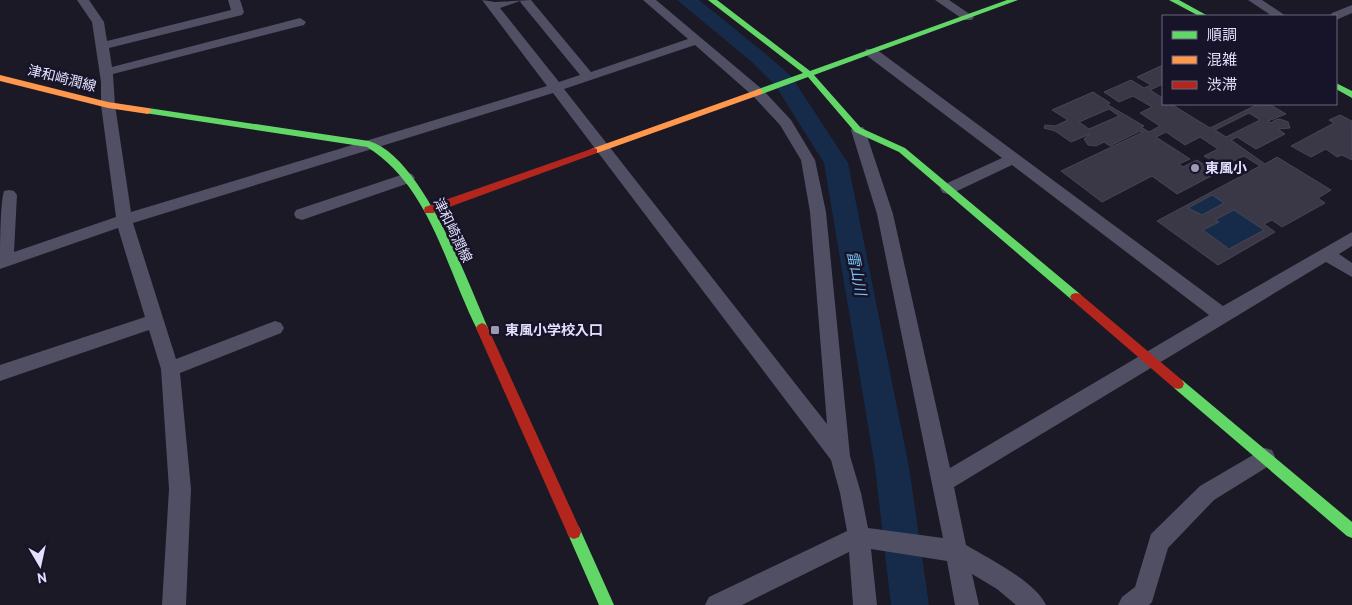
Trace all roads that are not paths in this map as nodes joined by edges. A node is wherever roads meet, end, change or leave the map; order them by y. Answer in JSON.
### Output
{"nodes":[{"id":1,"x":83,"y":0,"type":"edge"},
{"id":2,"x":234,"y":0,"type":"edge"},
{"id":3,"x":514,"y":0,"type":"edge"},
{"id":4,"x":524,"y":0,"type":"edge"},
{"id":5,"x":649,"y":0,"type":"edge"},
{"id":6,"x":712,"y":0,"type":"edge"},
{"id":7,"x":940,"y":0,"type":"edge"},
{"id":8,"x":1014,"y":0,"type":"edge"},
{"id":9,"x":1173,"y":0,"type":"edge"},
{"id":10,"x":1254,"y":0,"type":"edge"},
{"id":11,"x":491,"y":3,"type":"edge"},
{"id":12,"x":1352,"y":9,"type":"edge"},
{"id":13,"x":1202,"y":15,"type":"edge"},
{"id":14,"x":1278,"y":15,"type":"edge"},
{"id":15,"x":1337,"y":16,"type":"edge"},
{"id":16,"x":968,"y":17,"type":"junction"},
{"id":17,"x":300,"y":22,"type":"dead end"},
{"id":18,"x":695,"y":41,"type":"junction"},
{"id":19,"x":102,"y":46,"type":"junction"},
{"id":20,"x":871,"y":52,"type":"junction"},
{"id":21,"x":107,"y":72,"type":"junction"},
{"id":22,"x":810,"y":75,"type":"junction"},
{"id":23,"x":588,"y":77,"type":"junction"},
{"id":24,"x":0,"y":78,"type":"edge"},
{"id":25,"x":1337,"y":87,"type":"edge"},
{"id":26,"x":555,"y":88,"type":"junction"},
{"id":27,"x":758,"y":93,"type":"junction"},
{"id":28,"x":1352,"y":95,"type":"edge"},
{"id":29,"x":108,"y":105,"type":"junction"},
{"id":30,"x":858,"y":130,"type":"junction"},
{"id":31,"x":368,"y":144,"type":"junction"},
{"id":32,"x":604,"y":149,"type":"junction"},
{"id":33,"x":1012,"y":159,"type":"junction"},
{"id":34,"x":408,"y":178,"type":"junction"},
{"id":35,"x":948,"y":189,"type":"junction"},
{"id":36,"x":9,"y":195,"type":"dead end"},
{"id":37,"x":429,"y":210,"type":"junction"},
{"id":38,"x":302,"y":214,"type":"dead end"},
{"id":39,"x":124,"y":220,"type":"junction"},
{"id":40,"x":1352,"y":238,"type":"edge"},
{"id":41,"x":1327,"y":254,"type":"junction"},
{"id":42,"x":3,"y":262,"type":"edge"},
{"id":43,"x":1352,"y":271,"type":"edge"},
{"id":44,"x":1223,"y":316,"type":"junction"},
{"id":45,"x":155,"y":321,"type":"junction"},
{"id":46,"x":275,"y":328,"type":"dead end"},
{"id":47,"x":1150,"y":360,"type":"junction"},
{"id":48,"x":170,"y":369,"type":"junction"},
{"id":49,"x":0,"y":373,"type":"edge"},
{"id":50,"x":840,"y":456,"type":"junction"},
{"id":51,"x":1265,"y":457,"type":"junction"},
{"id":52,"x":943,"y":483,"type":"junction"},
{"id":53,"x":1352,"y":531,"type":"edge"},
{"id":54,"x":864,"y":537,"type":"junction"},
{"id":55,"x":952,"y":550,"type":"junction"},
{"id":56,"x":174,"y":605,"type":"edge"},
{"id":57,"x":607,"y":605,"type":"edge"},
{"id":58,"x":717,"y":605,"type":"edge"},
{"id":59,"x":865,"y":605,"type":"edge"},
{"id":60,"x":967,"y":605,"type":"edge"},
{"id":61,"x":1034,"y":605,"type":"edge"},
{"id":62,"x":1130,"y":605,"type":"edge"}],
"edges":[{"from":1,"to":19,"type":"street"},
{"from":2,"to":19,"type":"street"},
{"from":3,"to":11,"type":"street"},
{"from":4,"to":23,"type":"street"},
{"from":5,"to":18,"type":"street"},
{"from":6,"to":22,"type":"street"},
{"from":7,"to":16,"type":"street"},
{"from":8,"to":16,"type":"street"},
{"from":9,"to":13,"type":"street"},
{"from":10,"to":14,"type":"street"},
{"from":11,"to":26,"type":"street"},
{"from":12,"to":15,"type":"street"},
{"from":16,"to":20,"type":"street"},
{"from":17,"to":21,"type":"street"},
{"from":18,"to":23,"type":"street"},
{"from":18,"to":27,"type":"street"},
{"from":19,"to":21,"type":"street"},
{"from":20,"to":22,"type":"street"},
{"from":20,"to":33,"type":"street"},
{"from":21,"to":29,"type":"street"},
{"from":22,"to":27,"type":"street"},
{"from":22,"to":30,"type":"street"},
{"from":23,"to":26,"type":"street"},
{"from":24,"to":29,"type":"street","name":"津和崎潤線"},
{"from":25,"to":28,"type":"street"},
{"from":26,"to":31,"type":"street"},
{"from":26,"to":32,"type":"street"},
{"from":27,"to":32,"type":"street"},
{"from":27,"to":50,"type":"street"},
{"from":29,"to":31,"type":"street","name":"津和崎潤線"},
{"from":29,"to":39,"type":"street"},
{"from":30,"to":35,"type":"street"},
{"from":30,"to":52,"type":"street"},
{"from":31,"to":34,"type":"street","name":"津和崎潤線"},
{"from":31,"to":39,"type":"street"},
{"from":32,"to":37,"type":"street"},
{"from":32,"to":50,"type":"street"},
{"from":33,"to":35,"type":"street"},
{"from":33,"to":44,"type":"street"},
{"from":34,"to":37,"type":"street","name":"津和崎潤線"},
{"from":34,"to":38,"type":"street"},
{"from":35,"to":47,"type":"street"},
{"from":36,"to":42,"type":"street"},
{"from":37,"to":57,"type":"street","name":"津和崎潤線"},
{"from":39,"to":42,"type":"street"},
{"from":39,"to":45,"type":"street"},
{"from":40,"to":41,"type":"street"},
{"from":41,"to":43,"type":"street"},
{"from":41,"to":44,"type":"street"},
{"from":44,"to":47,"type":"street"},
{"from":45,"to":48,"type":"street"},
{"from":45,"to":49,"type":"street"},
{"from":46,"to":48,"type":"street"},
{"from":47,"to":51,"type":"street"},
{"from":47,"to":52,"type":"street"},
{"from":48,"to":56,"type":"street"},
{"from":50,"to":54,"type":"street"},
{"from":51,"to":53,"type":"street"},
{"from":51,"to":62,"type":"street"},
{"from":52,"to":55,"type":"street"},
{"from":54,"to":55,"type":"street"},
{"from":54,"to":58,"type":"street"},
{"from":54,"to":59,"type":"street"},
{"from":55,"to":60,"type":"street"},
{"from":55,"to":61,"type":"street"}]}
